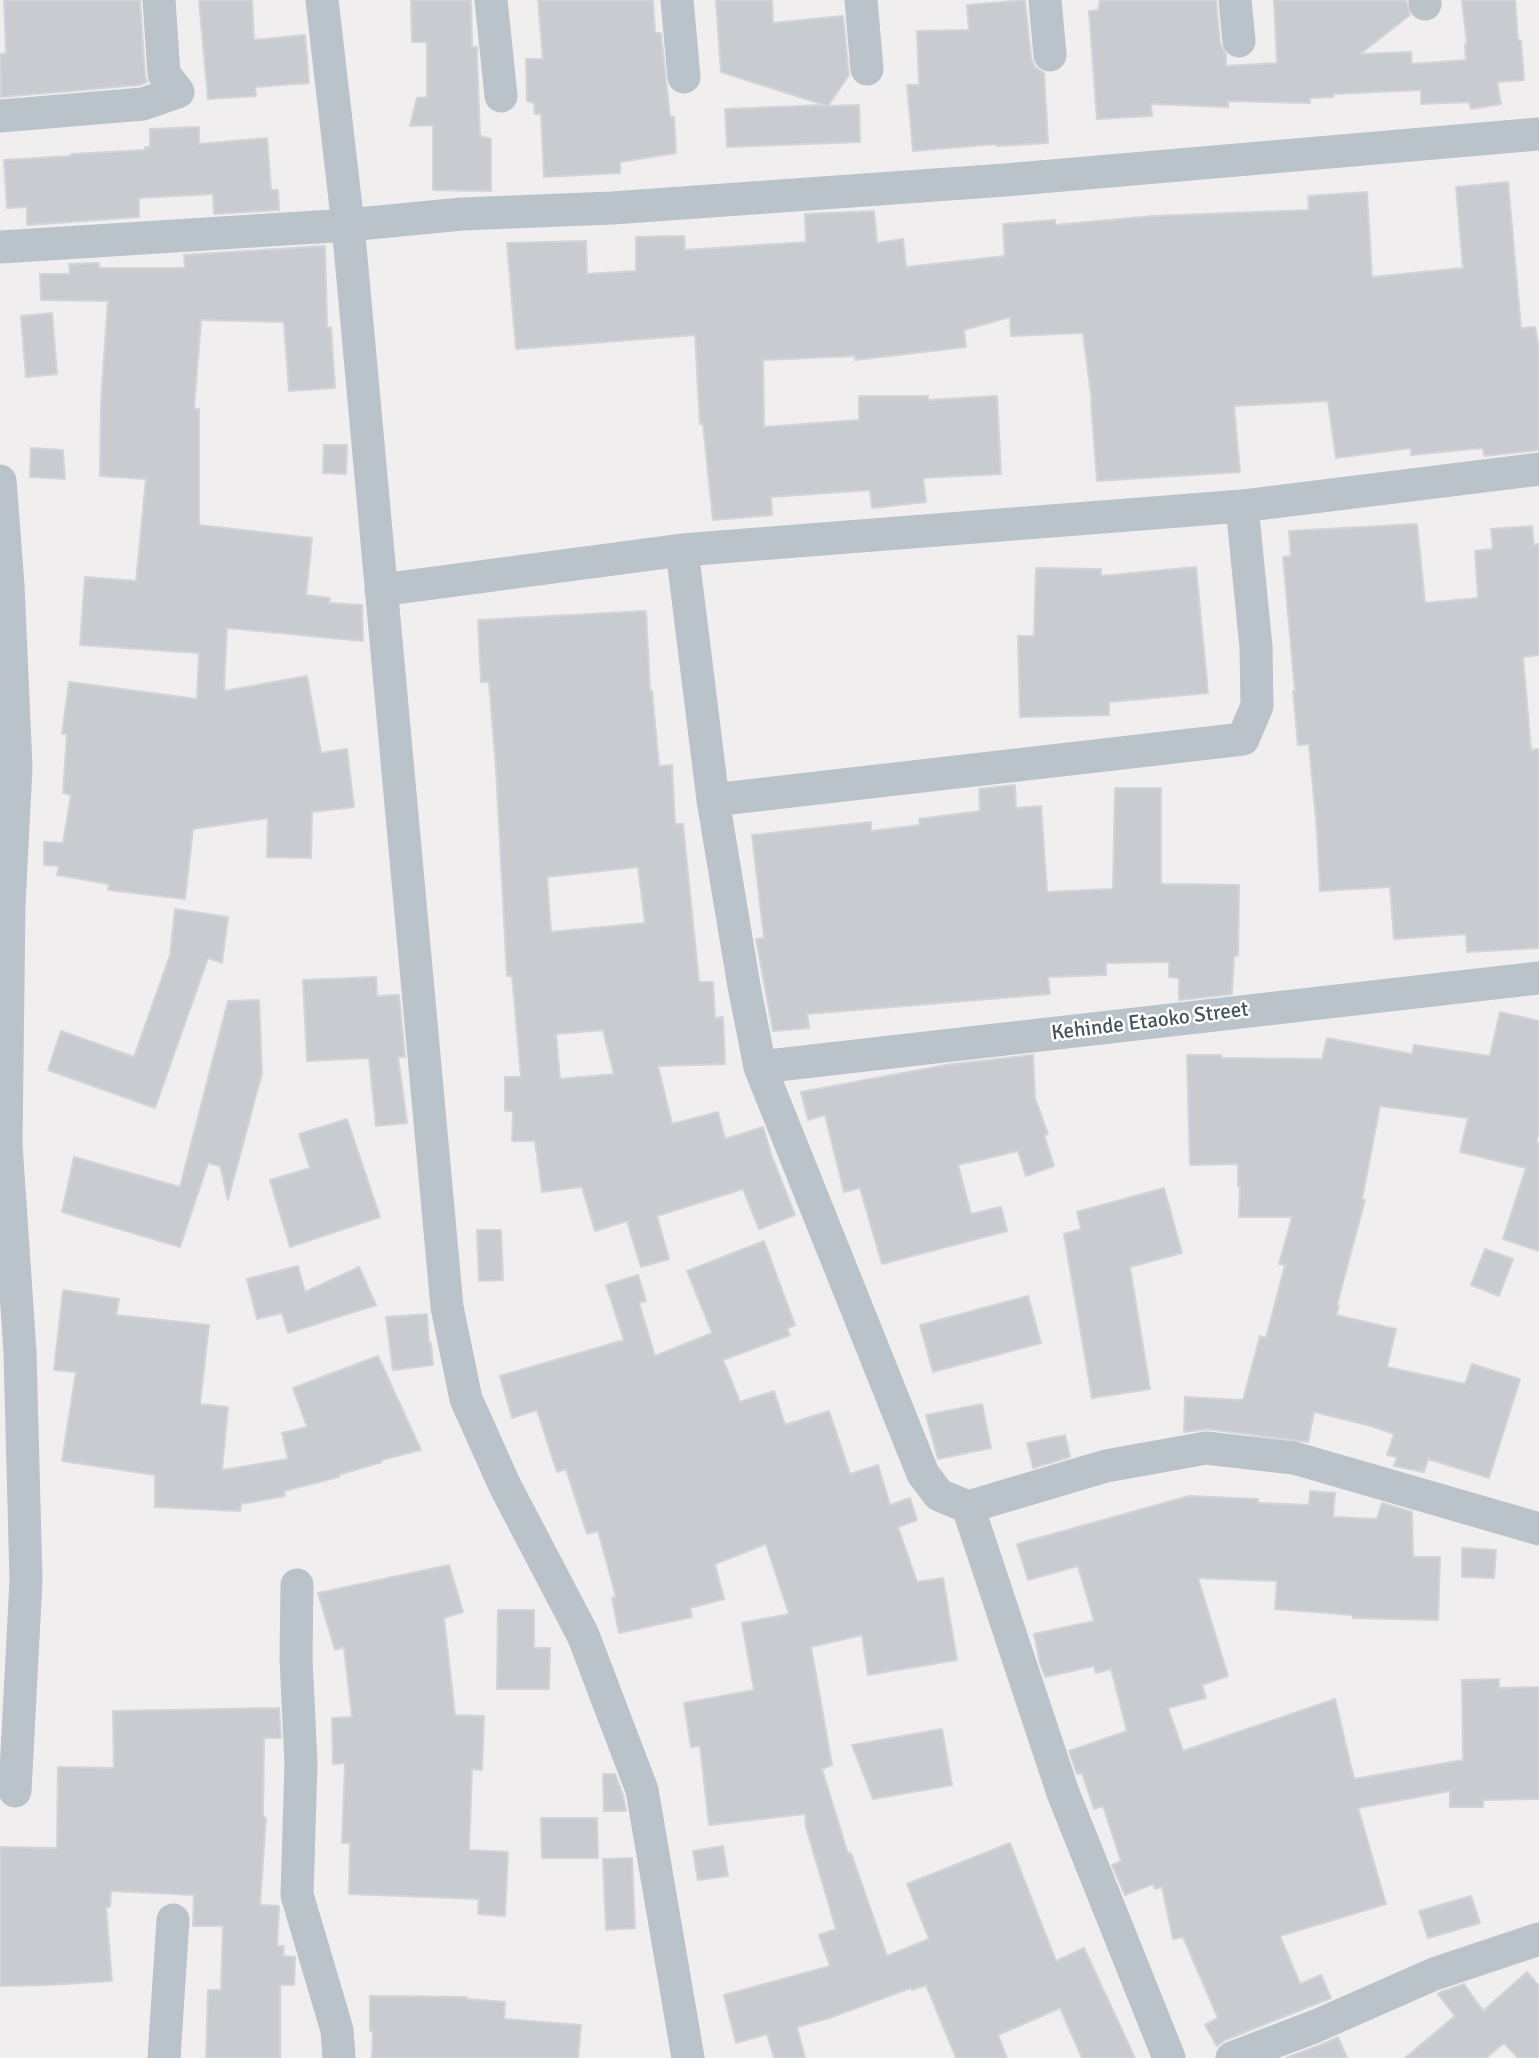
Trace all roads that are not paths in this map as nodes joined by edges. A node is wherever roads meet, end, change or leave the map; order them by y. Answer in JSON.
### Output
{"nodes":[{"id":1,"x":159,"y":0,"type":"edge"},
{"id":2,"x":323,"y":0,"type":"edge"},
{"id":3,"x":491,"y":0,"type":"edge"},
{"id":4,"x":677,"y":0,"type":"edge"},
{"id":5,"x":861,"y":0,"type":"edge"},
{"id":6,"x":1045,"y":0,"type":"edge"},
{"id":7,"x":1235,"y":0,"type":"edge"},
{"id":8,"x":1239,"y":41,"type":"dead end"},
{"id":9,"x":1050,"y":55,"type":"dead end"},
{"id":10,"x":867,"y":69,"type":"dead end"},
{"id":11,"x":684,"y":77,"type":"dead end"},
{"id":12,"x":501,"y":96,"type":"dead end"},
{"id":13,"x":0,"y":116,"type":"edge"},
{"id":14,"x":1539,"y":134,"type":"edge"},
{"id":15,"x":348,"y":225,"type":"junction"},
{"id":16,"x":0,"y":247,"type":"edge"},
{"id":17,"x":1539,"y":469,"type":"edge"},
{"id":18,"x":0,"y":481,"type":"edge"},
{"id":19,"x":1242,"y":506,"type":"junction"},
{"id":20,"x":682,"y":550,"type":"junction"},
{"id":21,"x":382,"y":590,"type":"junction"},
{"id":22,"x":713,"y":800,"type":"junction"},
{"id":23,"x":1539,"y":978,"type":"edge"},
{"id":24,"x":760,"y":1067,"type":"junction"},
{"id":25,"x":968,"y":1507,"type":"junction"},
{"id":26,"x":1539,"y":1530,"type":"edge"},
{"id":27,"x":297,"y":1585,"type":"dead end"},
{"id":28,"x":15,"y":1791,"type":"dead end"},
{"id":29,"x":173,"y":1920,"type":"dead end"},
{"id":30,"x":1539,"y":1939,"type":"edge"},
{"id":31,"x":164,"y":2058,"type":"edge"},
{"id":32,"x":339,"y":2058,"type":"edge"},
{"id":33,"x":688,"y":2058,"type":"edge"},
{"id":34,"x":1169,"y":2058,"type":"edge"},
{"id":35,"x":1232,"y":2058,"type":"edge"}],
"edges":[{"from":1,"to":13,"type":"street"},
{"from":2,"to":15,"type":"street"},
{"from":3,"to":12,"type":"street"},
{"from":4,"to":11,"type":"street"},
{"from":5,"to":10,"type":"street"},
{"from":6,"to":9,"type":"street"},
{"from":7,"to":8,"type":"street"},
{"from":14,"to":15,"type":"street"},
{"from":15,"to":16,"type":"street"},
{"from":15,"to":21,"type":"street"},
{"from":17,"to":19,"type":"street"},
{"from":18,"to":28,"type":"street"},
{"from":19,"to":20,"type":"street"},
{"from":19,"to":22,"type":"street"},
{"from":20,"to":21,"type":"street"},
{"from":20,"to":22,"type":"street"},
{"from":21,"to":33,"type":"street"},
{"from":22,"to":24,"type":"street"},
{"from":23,"to":24,"type":"street","name":"Kehinde Etaoko Street"},
{"from":24,"to":25,"type":"street"},
{"from":25,"to":26,"type":"street"},
{"from":25,"to":34,"type":"street"},
{"from":27,"to":32,"type":"street"},
{"from":29,"to":31,"type":"street"},
{"from":30,"to":35,"type":"street"}]}
